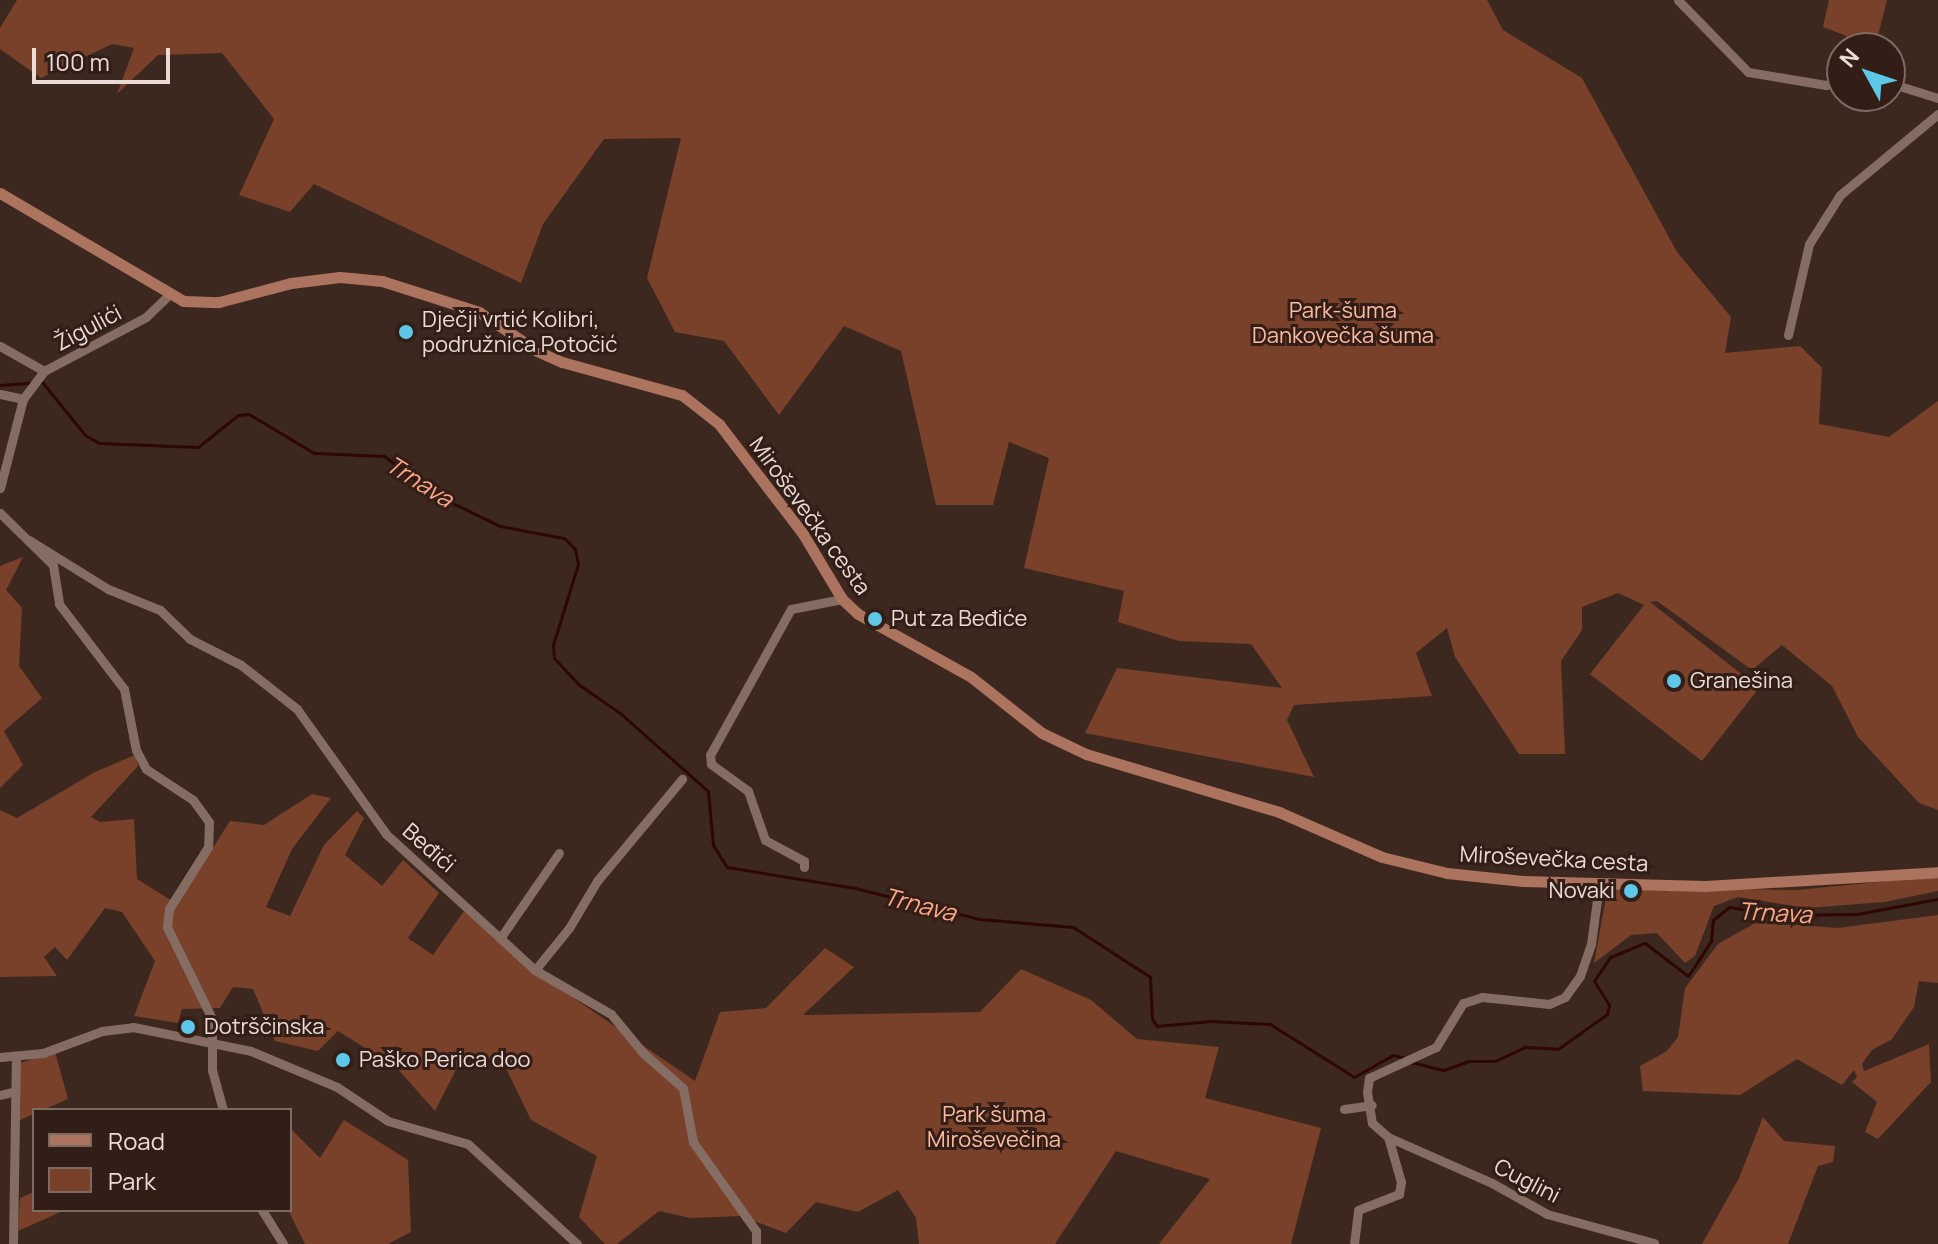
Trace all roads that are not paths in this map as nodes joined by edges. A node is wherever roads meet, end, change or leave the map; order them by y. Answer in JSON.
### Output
{"nodes":[{"id":1,"x":1678,"y":0,"type":"edge"},
{"id":2,"x":1826,"y":85,"type":"edge"},
{"id":3,"x":1906,"y":88,"type":"edge"},
{"id":4,"x":1938,"y":98,"type":"edge"},
{"id":5,"x":1938,"y":114,"type":"edge"},
{"id":6,"x":0,"y":193,"type":"edge"},
{"id":7,"x":170,"y":294,"type":"junction"},
{"id":8,"x":1788,"y":335,"type":"dead end"},
{"id":9,"x":0,"y":346,"type":"edge"},
{"id":10,"x":43,"y":373,"type":"junction"},
{"id":11,"x":0,"y":394,"type":"edge"},
{"id":12,"x":23,"y":399,"type":"junction"},
{"id":13,"x":0,"y":488,"type":"edge"},
{"id":14,"x":0,"y":513,"type":"edge"},
{"id":15,"x":29,"y":540,"type":"junction"},
{"id":16,"x":842,"y":599,"type":"junction"},
{"id":17,"x":682,"y":779,"type":"dead end"},
{"id":18,"x":559,"y":853,"type":"dead end"},
{"id":19,"x":804,"y":867,"type":"dead end"},
{"id":20,"x":1938,"y":872,"type":"edge"},
{"id":21,"x":1599,"y":885,"type":"junction"},
{"id":22,"x":501,"y":937,"type":"junction"},
{"id":23,"x":535,"y":970,"type":"junction"},
{"id":24,"x":215,"y":1044,"type":"junction"},
{"id":25,"x":0,"y":1057,"type":"edge"},
{"id":26,"x":16,"y":1058,"type":"junction"},
{"id":27,"x":16,"y":1091,"type":"junction"},
{"id":28,"x":0,"y":1095,"type":"edge"},
{"id":29,"x":1372,"y":1105,"type":"junction"},
{"id":30,"x":222,"y":1108,"type":"edge"},
{"id":31,"x":1344,"y":1109,"type":"dead end"},
{"id":32,"x":1388,"y":1137,"type":"junction"},
{"id":33,"x":263,"y":1212,"type":"edge"},
{"id":34,"x":1654,"y":1243,"type":"edge"},
{"id":35,"x":13,"y":1244,"type":"edge"},
{"id":36,"x":283,"y":1244,"type":"edge"},
{"id":37,"x":577,"y":1244,"type":"edge"},
{"id":38,"x":756,"y":1244,"type":"edge"},
{"id":39,"x":1354,"y":1244,"type":"edge"}],
"edges":[{"from":1,"to":2,"type":"street"},
{"from":3,"to":4,"type":"street"},
{"from":5,"to":8,"type":"street"},
{"from":6,"to":7,"type":"main road","name":"Miroševečka cesta"},
{"from":7,"to":10,"type":"street","name":"Žigulići"},
{"from":7,"to":16,"type":"main road","name":"Miroševečka cesta"},
{"from":9,"to":10,"type":"street"},
{"from":10,"to":12,"type":"street","name":"Žigulići"},
{"from":11,"to":12,"type":"street"},
{"from":12,"to":13,"type":"street","name":"Žigulići"},
{"from":14,"to":15,"type":"street"},
{"from":15,"to":22,"type":"street","name":"Beđići"},
{"from":15,"to":24,"type":"street"},
{"from":16,"to":19,"type":"street"},
{"from":16,"to":21,"type":"main road","name":"Miroševečka cesta"},
{"from":17,"to":23,"type":"street"},
{"from":18,"to":22,"type":"street"},
{"from":20,"to":21,"type":"main road","name":"Miroševečka cesta"},
{"from":21,"to":29,"type":"street"},
{"from":22,"to":23,"type":"street","name":"Beđići"},
{"from":23,"to":38,"type":"street","name":"Beđići"},
{"from":24,"to":26,"type":"street"},
{"from":24,"to":30,"type":"street"},
{"from":24,"to":37,"type":"street"},
{"from":25,"to":26,"type":"street"},
{"from":26,"to":27,"type":"street"},
{"from":27,"to":28,"type":"street"},
{"from":27,"to":35,"type":"street"},
{"from":29,"to":31,"type":"street"},
{"from":29,"to":32,"type":"street"},
{"from":32,"to":34,"type":"street","name":"Cuglini"},
{"from":32,"to":39,"type":"street"},
{"from":33,"to":36,"type":"street"}]}
